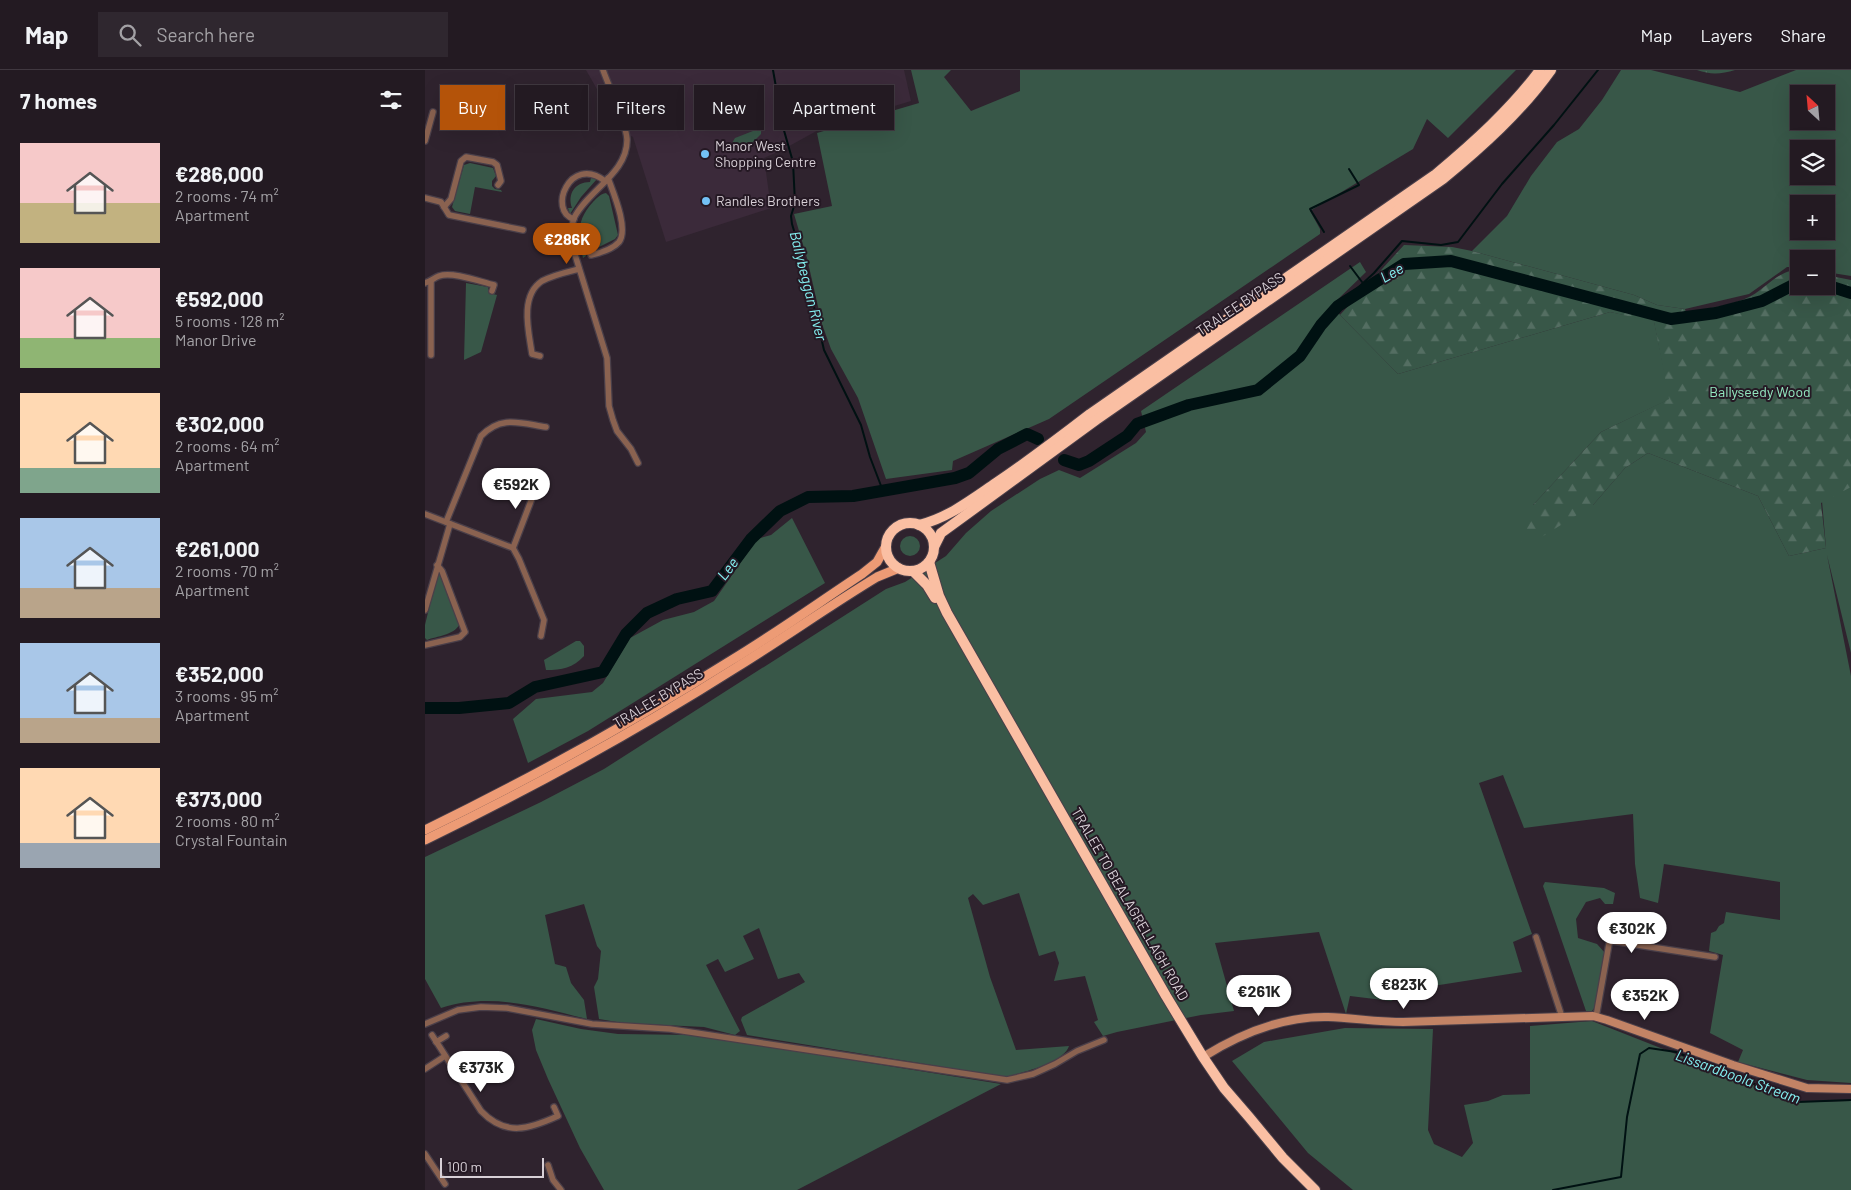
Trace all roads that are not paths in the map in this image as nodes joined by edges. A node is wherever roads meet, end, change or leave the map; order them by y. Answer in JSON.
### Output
{"nodes":[{"id":1,"x":603,"y":70,"type":"edge"},
{"id":2,"x":1540,"y":70,"type":"edge"},
{"id":3,"x":1551,"y":70,"type":"edge"},
{"id":4,"x":433,"y":112,"type":"dead end"},
{"id":5,"x":425,"y":141,"type":"edge"},
{"id":6,"x":607,"y":180,"type":"junction"},
{"id":7,"x":498,"y":185,"type":"dead end"},
{"id":8,"x":425,"y":198,"type":"edge"},
{"id":9,"x":444,"y":207,"type":"junction"},
{"id":10,"x":574,"y":219,"type":"junction"},
{"id":11,"x":523,"y":230,"type":"dead end"},
{"id":12,"x":588,"y":243,"type":"dead end"},
{"id":13,"x":579,"y":269,"type":"junction"},
{"id":14,"x":428,"y":282,"type":"edge"},
{"id":15,"x":492,"y":291,"type":"dead end"},
{"id":16,"x":431,"y":355,"type":"dead end"},
{"id":17,"x":540,"y":356,"type":"dead end"},
{"id":18,"x":546,"y":427,"type":"dead end"},
{"id":19,"x":1059,"y":442,"type":"junction"},
{"id":20,"x":1042,"y":456,"type":"junction"},
{"id":21,"x":638,"y":463,"type":"dead end"},
{"id":22,"x":539,"y":480,"type":"dead end"},
{"id":23,"x":425,"y":514,"type":"edge"},
{"id":24,"x":448,"y":523,"type":"junction"},
{"id":25,"x":919,"y":525,"type":"junction"},
{"id":26,"x":886,"y":546,"type":"junction"},
{"id":27,"x":934,"y":547,"type":"junction"},
{"id":28,"x":513,"y":548,"type":"junction"},
{"id":29,"x":929,"y":562,"type":"junction"},
{"id":30,"x":437,"y":565,"type":"junction"},
{"id":31,"x":899,"y":568,"type":"junction"},
{"id":32,"x":913,"y":571,"type":"junction"},
{"id":33,"x":425,"y":610,"type":"edge"},
{"id":34,"x":947,"y":613,"type":"junction"},
{"id":35,"x":541,"y":636,"type":"dead end"},
{"id":36,"x":425,"y":645,"type":"edge"},
{"id":37,"x":425,"y":830,"type":"edge"},
{"id":38,"x":425,"y":840,"type":"edge"},
{"id":39,"x":1536,"y":937,"type":"dead end"},
{"id":40,"x":1715,"y":957,"type":"dead end"},
{"id":41,"x":1562,"y":1017,"type":"junction"},
{"id":42,"x":1596,"y":1017,"type":"junction"},
{"id":43,"x":425,"y":1024,"type":"edge"},
{"id":44,"x":432,"y":1035,"type":"dead end"},
{"id":45,"x":446,"y":1036,"type":"dead end"},
{"id":46,"x":1104,"y":1040,"type":"dead end"},
{"id":47,"x":437,"y":1042,"type":"junction"},
{"id":48,"x":445,"y":1056,"type":"junction"},
{"id":49,"x":1203,"y":1057,"type":"junction"},
{"id":50,"x":425,"y":1069,"type":"edge"},
{"id":51,"x":1851,"y":1089,"type":"edge"},
{"id":52,"x":554,"y":1107,"type":"dead end"},
{"id":53,"x":425,"y":1154,"type":"edge"},
{"id":54,"x":548,"y":1165,"type":"dead end"},
{"id":55,"x":445,"y":1184,"type":"dead end"},
{"id":56,"x":561,"y":1190,"type":"edge"},
{"id":57,"x":1315,"y":1190,"type":"edge"}],
"edges":[{"from":1,"to":6,"type":"street"},
{"from":2,"to":19,"type":"highway","name":"TRALEE BYPASS"},
{"from":3,"to":19,"type":"highway","name":"TRALEE BYPASS"},
{"from":4,"to":5,"type":"street"},
{"from":6,"to":10,"type":"street"},
{"from":6,"to":10,"type":"street"},
{"from":6,"to":12,"type":"street"},
{"from":7,"to":9,"type":"street"},
{"from":8,"to":9,"type":"street"},
{"from":9,"to":11,"type":"street"},
{"from":10,"to":13,"type":"street"},
{"from":13,"to":17,"type":"street"},
{"from":13,"to":21,"type":"street"},
{"from":14,"to":15,"type":"street"},
{"from":14,"to":16,"type":"street"},
{"from":18,"to":24,"type":"street"},
{"from":19,"to":20,"type":"highway","name":"TRALEE BYPASS"},
{"from":20,"to":25,"type":"highway","name":"TRALEE BYPASS"},
{"from":20,"to":27,"type":"highway","name":"TRALEE BYPASS"},
{"from":22,"to":28,"type":"street"},
{"from":23,"to":24,"type":"street"},
{"from":24,"to":28,"type":"street"},
{"from":24,"to":30,"type":"street"},
{"from":25,"to":26,"type":"highway"},
{"from":25,"to":27,"type":"highway"},
{"from":26,"to":31,"type":"highway"},
{"from":26,"to":37,"type":"main road","name":"TRALEE BYPASS"},
{"from":27,"to":29,"type":"highway"},
{"from":28,"to":35,"type":"street"},
{"from":29,"to":32,"type":"highway"},
{"from":29,"to":34,"type":"highway","name":"TRALEE TO BEALAGRELLAGH ROAD"},
{"from":30,"to":33,"type":"street"},
{"from":30,"to":36,"type":"street"},
{"from":31,"to":32,"type":"highway"},
{"from":31,"to":38,"type":"main road","name":"TRALEE BYPASS"},
{"from":32,"to":34,"type":"highway","name":"TRALEE TO BEALAGRELLAGH ROAD"},
{"from":34,"to":49,"type":"highway","name":"TRALEE TO BEALAGRELLAGH ROAD"},
{"from":39,"to":41,"type":"street"},
{"from":40,"to":42,"type":"street"},
{"from":41,"to":42,"type":"street"},
{"from":41,"to":49,"type":"street"},
{"from":42,"to":51,"type":"street"},
{"from":43,"to":46,"type":"street"},
{"from":44,"to":47,"type":"street"},
{"from":45,"to":47,"type":"street"},
{"from":47,"to":48,"type":"street"},
{"from":48,"to":50,"type":"street"},
{"from":48,"to":52,"type":"street"},
{"from":49,"to":57,"type":"highway","name":"TRALEE TO BEALAGRELLAGH ROAD"},
{"from":53,"to":55,"type":"street"},
{"from":54,"to":56,"type":"street"}]}
